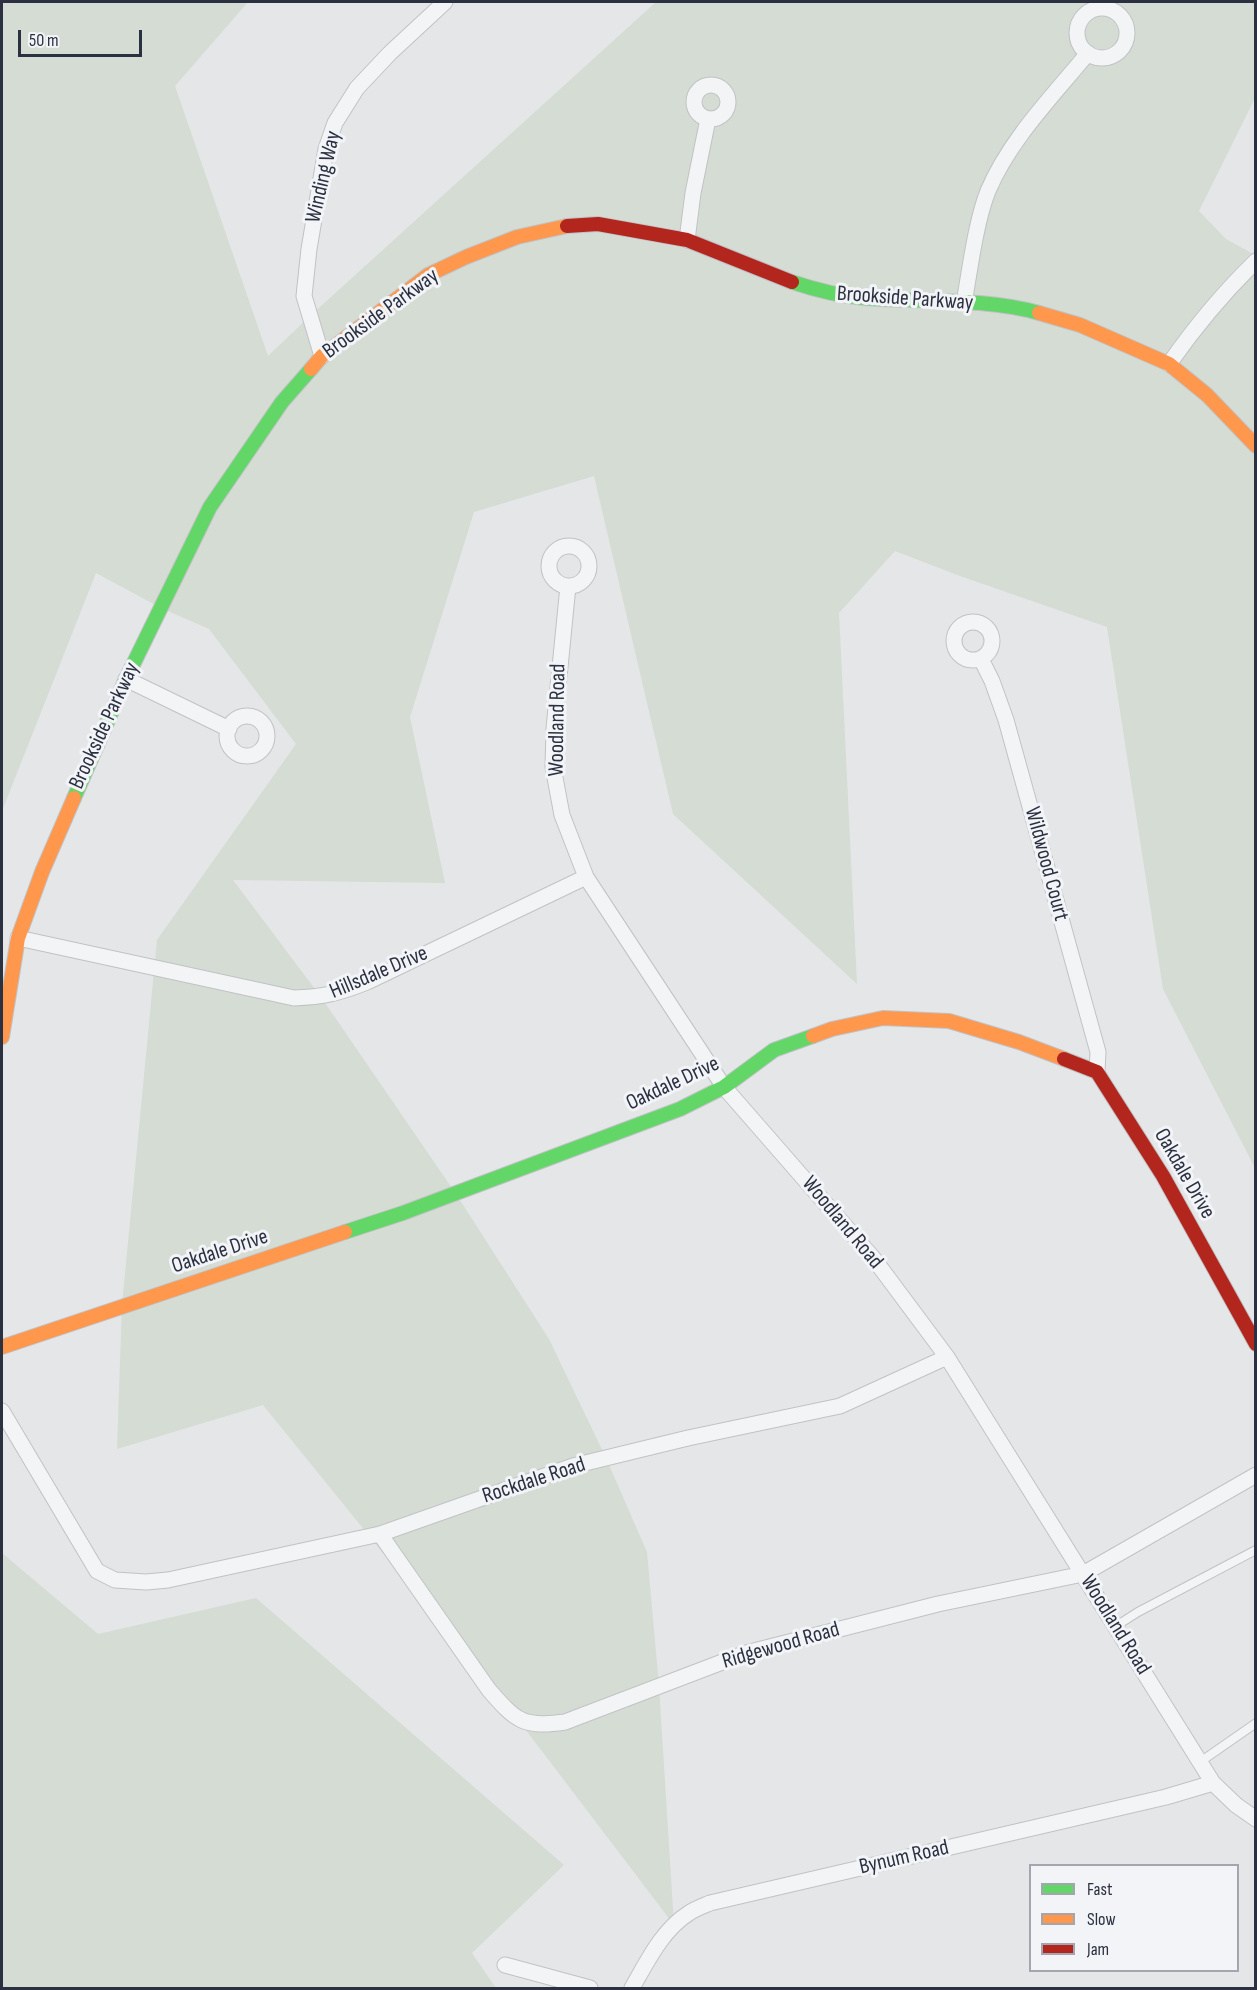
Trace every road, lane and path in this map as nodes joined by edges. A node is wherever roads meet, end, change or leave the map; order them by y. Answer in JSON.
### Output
{"nodes":[{"id":1,"x":446,"y":2,"type":"edge"},
{"id":2,"x":1088,"y":53,"type":"dead end"},
{"id":3,"x":708,"y":119,"type":"dead end"},
{"id":4,"x":687,"y":240,"type":"junction"},
{"id":5,"x":1256,"y":261,"type":"edge"},
{"id":6,"x":964,"y":303,"type":"junction"},
{"id":7,"x":322,"y":356,"type":"junction"},
{"id":8,"x":1169,"y":364,"type":"junction"},
{"id":9,"x":1256,"y":446,"type":"edge"},
{"id":10,"x":568,"y":586,"type":"dead end"},
{"id":11,"x":981,"y":659,"type":"dead end"},
{"id":12,"x":126,"y":679,"type":"junction"},
{"id":13,"x":229,"y":729,"type":"dead end"},
{"id":14,"x":586,"y":877,"type":"junction"},
{"id":15,"x":18,"y":938,"type":"junction"},
{"id":16,"x":2,"y":1036,"type":"edge"},
{"id":17,"x":1097,"y":1072,"type":"junction"},
{"id":18,"x":724,"y":1087,"type":"junction"},
{"id":19,"x":1256,"y":1344,"type":"edge"},
{"id":20,"x":2,"y":1347,"type":"edge"},
{"id":21,"x":947,"y":1357,"type":"junction"},
{"id":22,"x":2,"y":1411,"type":"edge"},
{"id":23,"x":1256,"y":1475,"type":"edge"},
{"id":24,"x":380,"y":1534,"type":"junction"},
{"id":25,"x":1256,"y":1550,"type":"edge"},
{"id":26,"x":1083,"y":1574,"type":"junction"},
{"id":27,"x":1116,"y":1626,"type":"junction"},
{"id":28,"x":1256,"y":1723,"type":"edge"},
{"id":29,"x":1200,"y":1762,"type":"junction"},
{"id":30,"x":1213,"y":1783,"type":"junction"},
{"id":31,"x":1256,"y":1819,"type":"edge"},
{"id":32,"x":505,"y":1965,"type":"dead end"},
{"id":33,"x":590,"y":1989,"type":"edge"},
{"id":34,"x":632,"y":1989,"type":"edge"}],
"edges":[{"from":1,"to":7,"type":"street","name":"Winding Way"},
{"from":2,"to":6,"type":"street"},
{"from":3,"to":4,"type":"street"},
{"from":4,"to":6,"type":"street","name":"Brookside Parkway"},
{"from":4,"to":7,"type":"street","name":"Brookside Parkway"},
{"from":5,"to":8,"type":"street"},
{"from":6,"to":8,"type":"street","name":"Brookside Parkway"},
{"from":7,"to":12,"type":"street","name":"Brookside Parkway"},
{"from":8,"to":9,"type":"street","name":"Brookside Parkway"},
{"from":10,"to":14,"type":"street","name":"Woodland Road"},
{"from":11,"to":17,"type":"street","name":"Wildwood Court"},
{"from":12,"to":13,"type":"street"},
{"from":12,"to":15,"type":"street","name":"Brookside Parkway"},
{"from":14,"to":15,"type":"street","name":"Hillsdale Drive"},
{"from":14,"to":18,"type":"street","name":"Woodland Road"},
{"from":15,"to":16,"type":"street","name":"Brookside Parkway"},
{"from":17,"to":18,"type":"street","name":"Oakdale Drive"},
{"from":17,"to":19,"type":"street","name":"Oakdale Drive"},
{"from":18,"to":20,"type":"street","name":"Oakdale Drive"},
{"from":18,"to":21,"type":"street","name":"Woodland Road"},
{"from":21,"to":24,"type":"street","name":"Rockdale Road"},
{"from":21,"to":26,"type":"street","name":"Woodland Road"},
{"from":22,"to":24,"type":"street","name":"Rockdale Road"},
{"from":23,"to":26,"type":"street","name":"Ridgewood Road"},
{"from":24,"to":26,"type":"street","name":"Ridgewood Road"},
{"from":25,"to":27,"type":"lane"},
{"from":26,"to":27,"type":"street","name":"Woodland Road"},
{"from":27,"to":29,"type":"street","name":"Woodland Road"},
{"from":28,"to":29,"type":"lane"},
{"from":29,"to":30,"type":"street","name":"Woodland Road"},
{"from":30,"to":31,"type":"street","name":"Woodland Road"},
{"from":30,"to":34,"type":"street","name":"Bynum Road"},
{"from":32,"to":33,"type":"street"}]}
